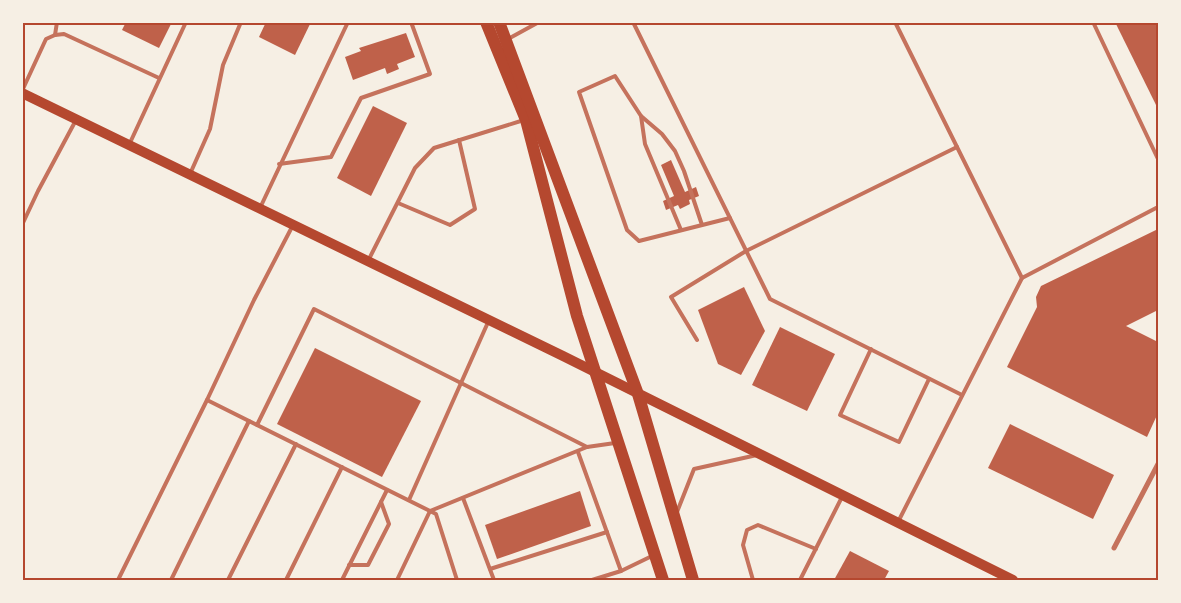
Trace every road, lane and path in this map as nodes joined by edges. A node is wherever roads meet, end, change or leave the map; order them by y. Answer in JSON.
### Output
{"nodes":[{"id":1,"x":57,"y":22,"type":"edge"},
{"id":2,"x":186,"y":22,"type":"edge"},
{"id":3,"x":241,"y":22,"type":"edge"},
{"id":4,"x":348,"y":22,"type":"edge"},
{"id":5,"x":411,"y":22,"type":"edge"},
{"id":6,"x":486,"y":22,"type":"edge"},
{"id":7,"x":499,"y":22,"type":"edge"},
{"id":8,"x":539,"y":22,"type":"edge"},
{"id":9,"x":633,"y":22,"type":"edge"},
{"id":10,"x":895,"y":22,"type":"edge"},
{"id":11,"x":1093,"y":22,"type":"edge"},
{"id":12,"x":55,"y":35,"type":"junction"},
{"id":13,"x":506,"y":40,"type":"junction"},
{"id":14,"x":159,"y":78,"type":"junction"},
{"id":15,"x":22,"y":92,"type":"edge"},
{"id":16,"x":641,"y":116,"type":"junction"},
{"id":17,"x":77,"y":119,"type":"junction"},
{"id":18,"x":526,"y":120,"type":"junction"},
{"id":19,"x":460,"y":140,"type":"junction"},
{"id":20,"x":129,"y":145,"type":"junction"},
{"id":21,"x":957,"y":147,"type":"junction"},
{"id":22,"x":1158,"y":159,"type":"edge"},
{"id":23,"x":280,"y":164,"type":"junction"},
{"id":24,"x":190,"y":174,"type":"junction"},
{"id":25,"x":398,"y":203,"type":"junction"},
{"id":26,"x":1158,"y":207,"type":"edge"},
{"id":27,"x":260,"y":208,"type":"junction"},
{"id":28,"x":730,"y":218,"type":"junction"},
{"id":29,"x":293,"y":224,"type":"junction"},
{"id":30,"x":22,"y":225,"type":"edge"},
{"id":31,"x":702,"y":225,"type":"junction"},
{"id":32,"x":681,"y":230,"type":"junction"},
{"id":33,"x":746,"y":251,"type":"junction"},
{"id":34,"x":368,"y":261,"type":"junction"},
{"id":35,"x":1022,"y":278,"type":"junction"},
{"id":36,"x":489,"y":320,"type":"junction"},
{"id":37,"x":696,"y":340,"type":"dead end"},
{"id":38,"x":871,"y":349,"type":"junction"},
{"id":39,"x":596,"y":374,"type":"junction"},
{"id":40,"x":929,"y":379,"type":"junction"},
{"id":41,"x":461,"y":384,"type":"junction"},
{"id":42,"x":638,"y":394,"type":"junction"},
{"id":43,"x":962,"y":395,"type":"junction"},
{"id":44,"x":207,"y":400,"type":"junction"},
{"id":45,"x":249,"y":421,"type":"junction"},
{"id":46,"x":258,"y":425,"type":"junction"},
{"id":47,"x":619,"y":442,"type":"junction"},
{"id":48,"x":296,"y":444,"type":"junction"},
{"id":49,"x":587,"y":447,"type":"junction"},
{"id":50,"x":578,"y":452,"type":"junction"},
{"id":51,"x":761,"y":454,"type":"junction"},
{"id":52,"x":1158,"y":464,"type":"edge"},
{"id":53,"x":342,"y":467,"type":"junction"},
{"id":54,"x":387,"y":490,"type":"junction"},
{"id":55,"x":843,"y":495,"type":"junction"},
{"id":56,"x":462,"y":498,"type":"junction"},
{"id":57,"x":409,"y":500,"type":"junction"},
{"id":58,"x":381,"y":501,"type":"junction"},
{"id":59,"x":430,"y":511,"type":"junction"},
{"id":60,"x":675,"y":517,"type":"junction"},
{"id":61,"x":898,"y":522,"type":"junction"},
{"id":62,"x":607,"y":532,"type":"junction"},
{"id":63,"x":1114,"y":548,"type":"dead end"},
{"id":64,"x":816,"y":549,"type":"junction"},
{"id":65,"x":654,"y":555,"type":"junction"},
{"id":66,"x":350,"y":565,"type":"junction"},
{"id":67,"x":490,"y":569,"type":"junction"},
{"id":68,"x":621,"y":571,"type":"junction"},
{"id":69,"x":118,"y":580,"type":"edge"},
{"id":70,"x":171,"y":580,"type":"edge"},
{"id":71,"x":228,"y":580,"type":"edge"},
{"id":72,"x":286,"y":580,"type":"edge"},
{"id":73,"x":342,"y":580,"type":"edge"},
{"id":74,"x":397,"y":580,"type":"edge"},
{"id":75,"x":456,"y":580,"type":"edge"},
{"id":76,"x":494,"y":580,"type":"edge"},
{"id":77,"x":592,"y":580,"type":"edge"},
{"id":78,"x":663,"y":580,"type":"edge"},
{"id":79,"x":693,"y":580,"type":"edge"},
{"id":80,"x":753,"y":580,"type":"edge"},
{"id":81,"x":800,"y":580,"type":"edge"},
{"id":82,"x":1014,"y":580,"type":"edge"}],
"edges":[{"from":1,"to":12,"type":"lane"},
{"from":2,"to":14,"type":"lane"},
{"from":3,"to":24,"type":"lane"},
{"from":4,"to":23,"type":"lane"},
{"from":5,"to":23,"type":"lane"},
{"from":6,"to":18,"type":"main road"},
{"from":7,"to":13,"type":"main road"},
{"from":8,"to":13,"type":"lane"},
{"from":9,"to":28,"type":"lane"},
{"from":10,"to":21,"type":"lane"},
{"from":11,"to":22,"type":"lane"},
{"from":12,"to":14,"type":"lane"},
{"from":12,"to":15,"type":"lane"},
{"from":13,"to":42,"type":"main road"},
{"from":14,"to":20,"type":"lane"},
{"from":15,"to":17,"type":"main road"},
{"from":16,"to":31,"type":"lane"},
{"from":16,"to":32,"type":"lane"},
{"from":16,"to":32,"type":"lane"},
{"from":17,"to":20,"type":"main road"},
{"from":17,"to":30,"type":"lane"},
{"from":18,"to":19,"type":"lane"},
{"from":18,"to":39,"type":"main road"},
{"from":19,"to":25,"type":"lane"},
{"from":19,"to":25,"type":"lane"},
{"from":20,"to":24,"type":"main road"},
{"from":21,"to":33,"type":"lane"},
{"from":21,"to":35,"type":"lane"},
{"from":23,"to":27,"type":"lane"},
{"from":24,"to":27,"type":"main road"},
{"from":25,"to":34,"type":"lane"},
{"from":26,"to":35,"type":"lane"},
{"from":27,"to":29,"type":"main road"},
{"from":28,"to":31,"type":"lane"},
{"from":28,"to":33,"type":"lane"},
{"from":29,"to":34,"type":"main road"},
{"from":29,"to":44,"type":"lane"},
{"from":31,"to":32,"type":"lane"},
{"from":33,"to":37,"type":"lane"},
{"from":33,"to":38,"type":"lane"},
{"from":34,"to":36,"type":"main road"},
{"from":35,"to":43,"type":"lane"},
{"from":36,"to":39,"type":"main road"},
{"from":36,"to":41,"type":"lane"},
{"from":38,"to":40,"type":"lane"},
{"from":38,"to":40,"type":"lane"},
{"from":39,"to":42,"type":"main road"},
{"from":39,"to":47,"type":"main road"},
{"from":40,"to":43,"type":"lane"},
{"from":41,"to":46,"type":"lane"},
{"from":41,"to":49,"type":"lane"},
{"from":41,"to":57,"type":"lane"},
{"from":42,"to":51,"type":"main road"},
{"from":42,"to":60,"type":"main road"},
{"from":43,"to":61,"type":"lane"},
{"from":44,"to":45,"type":"lane"},
{"from":44,"to":69,"type":"lane"},
{"from":45,"to":46,"type":"lane"},
{"from":45,"to":70,"type":"lane"},
{"from":46,"to":48,"type":"lane"},
{"from":47,"to":49,"type":"lane"},
{"from":47,"to":65,"type":"main road"},
{"from":48,"to":53,"type":"lane"},
{"from":48,"to":71,"type":"lane"},
{"from":49,"to":50,"type":"lane"},
{"from":50,"to":56,"type":"lane"},
{"from":50,"to":62,"type":"lane"},
{"from":51,"to":55,"type":"main road"},
{"from":51,"to":60,"type":"lane"},
{"from":52,"to":63,"type":"street"},
{"from":53,"to":54,"type":"lane"},
{"from":53,"to":72,"type":"lane"},
{"from":54,"to":57,"type":"lane"},
{"from":54,"to":58,"type":"lane"},
{"from":55,"to":61,"type":"main road"},
{"from":55,"to":64,"type":"lane"},
{"from":56,"to":59,"type":"lane"},
{"from":56,"to":67,"type":"lane"},
{"from":57,"to":59,"type":"lane"},
{"from":58,"to":66,"type":"lane"},
{"from":58,"to":66,"type":"lane"},
{"from":59,"to":74,"type":"lane"},
{"from":59,"to":75,"type":"lane"},
{"from":60,"to":79,"type":"main road"},
{"from":61,"to":82,"type":"main road"},
{"from":62,"to":67,"type":"lane"},
{"from":62,"to":68,"type":"lane"},
{"from":64,"to":80,"type":"lane"},
{"from":64,"to":81,"type":"lane"},
{"from":65,"to":68,"type":"lane"},
{"from":65,"to":78,"type":"main road"},
{"from":66,"to":73,"type":"lane"},
{"from":67,"to":76,"type":"lane"},
{"from":68,"to":77,"type":"lane"}]}
